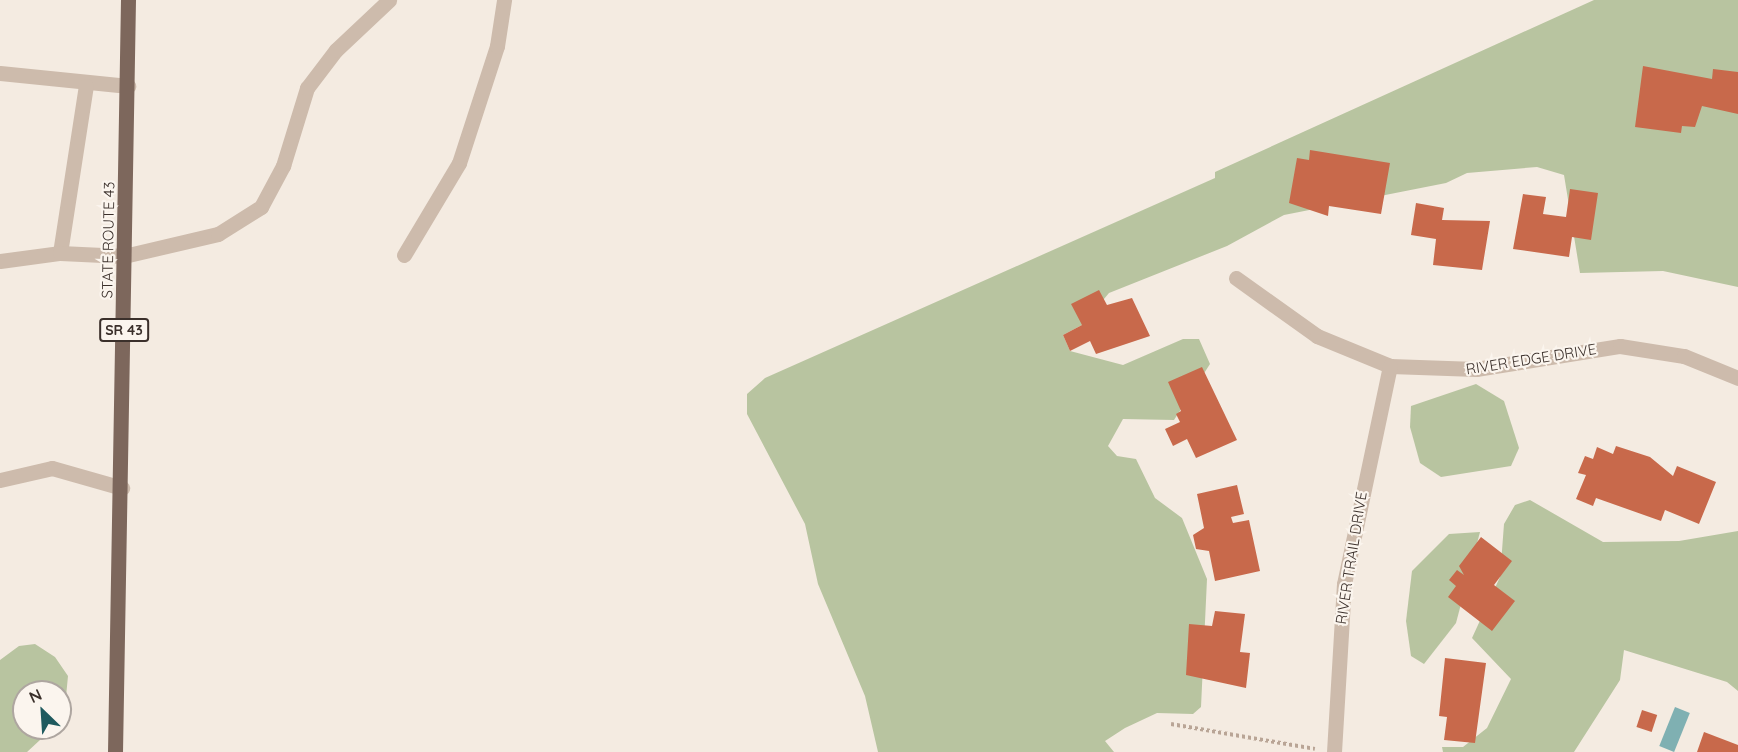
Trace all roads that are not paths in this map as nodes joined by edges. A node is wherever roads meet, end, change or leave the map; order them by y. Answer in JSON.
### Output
{"nodes":[{"id":1,"x":129,"y":0,"type":"edge"},
{"id":2,"x":389,"y":0,"type":"edge"},
{"id":3,"x":504,"y":0,"type":"edge"},
{"id":4,"x":0,"y":73,"type":"edge"},
{"id":5,"x":86,"y":86,"type":"junction"},
{"id":6,"x":128,"y":86,"type":"junction"},
{"id":7,"x":60,"y":253,"type":"junction"},
{"id":8,"x":404,"y":255,"type":"dead end"},
{"id":9,"x":124,"y":256,"type":"junction"},
{"id":10,"x":0,"y":261,"type":"edge"},
{"id":11,"x":1236,"y":278,"type":"dead end"},
{"id":12,"x":1390,"y":366,"type":"junction"},
{"id":13,"x":1738,"y":378,"type":"edge"},
{"id":14,"x":0,"y":480,"type":"edge"},
{"id":15,"x":122,"y":488,"type":"junction"},
{"id":16,"x":115,"y":752,"type":"edge"},
{"id":17,"x":1334,"y":752,"type":"edge"}],
"edges":[{"from":1,"to":6,"type":"main road","name":"STATE ROUTE 43","number":"SR 43"},
{"from":2,"to":9,"type":"street"},
{"from":3,"to":8,"type":"street"},
{"from":4,"to":5,"type":"street"},
{"from":5,"to":6,"type":"street"},
{"from":5,"to":7,"type":"street"},
{"from":6,"to":9,"type":"main road","name":"STATE ROUTE 43","number":"SR 43"},
{"from":7,"to":9,"type":"street"},
{"from":7,"to":10,"type":"street"},
{"from":9,"to":15,"type":"main road","name":"STATE ROUTE 43","number":"SR 43"},
{"from":11,"to":12,"type":"street","name":"RIVER EDGE DRIVE"},
{"from":12,"to":13,"type":"street","name":"RIVER EDGE DRIVE"},
{"from":12,"to":17,"type":"street","name":"RIVER TRAIL DRIVE"},
{"from":14,"to":15,"type":"street"},
{"from":15,"to":16,"type":"main road","name":"STATE ROUTE 43","number":"SR 43"}]}
